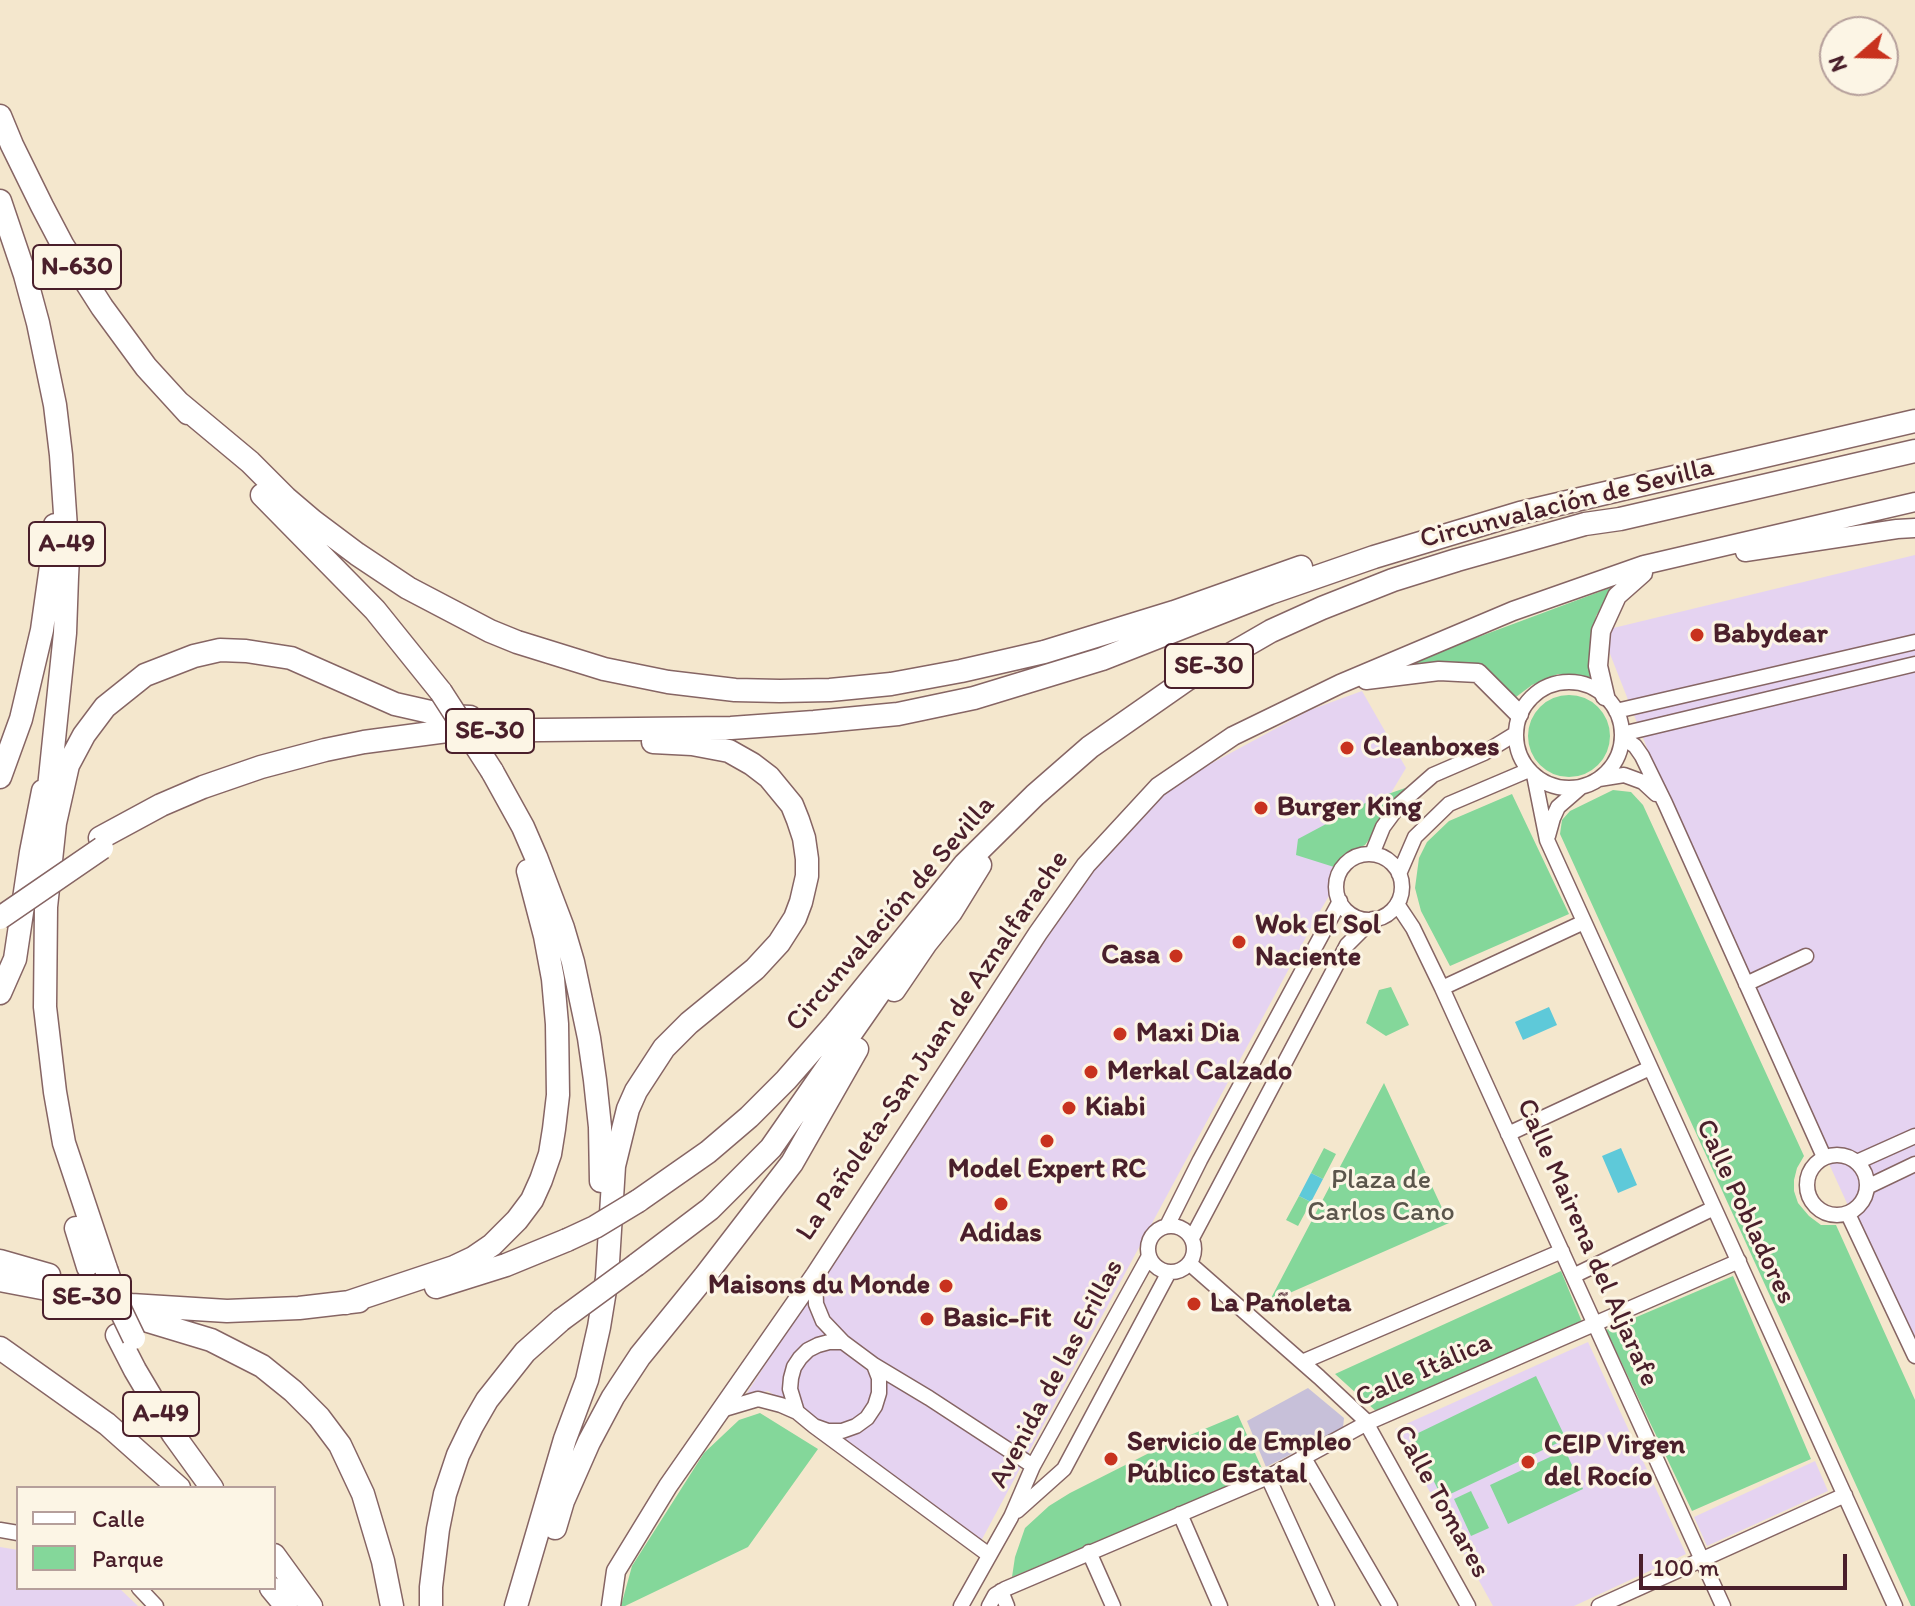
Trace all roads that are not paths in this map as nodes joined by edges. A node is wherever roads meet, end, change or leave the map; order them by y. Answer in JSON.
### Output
{"nodes":[{"id":1,"x":0,"y":116,"type":"edge"},
{"id":2,"x":0,"y":201,"type":"edge"},
{"id":3,"x":1915,"y":421,"type":"edge"},
{"id":4,"x":1915,"y":451,"type":"edge"},
{"id":5,"x":61,"y":455,"type":"junction"},
{"id":6,"x":1915,"y":505,"type":"edge"},
{"id":7,"x":1520,"y":513,"type":"junction"},
{"id":8,"x":1915,"y":514,"type":"edge"},
{"id":9,"x":1620,"y":519,"type":"junction"},
{"id":10,"x":307,"y":527,"type":"junction"},
{"id":11,"x":1915,"y":528,"type":"edge"},
{"id":12,"x":1691,"y":560,"type":"junction"},
{"id":13,"x":1643,"y":573,"type":"junction"},
{"id":14,"x":1609,"y":577,"type":"junction"},
{"id":15,"x":1915,"y":642,"type":"edge"},
{"id":16,"x":1915,"y":664,"type":"edge"},
{"id":17,"x":1340,"y":684,"type":"junction"},
{"id":18,"x":1611,"y":703,"type":"junction"},
{"id":19,"x":1519,"y":714,"type":"junction"},
{"id":20,"x":55,"y":723,"type":"junction"},
{"id":21,"x":699,"y":728,"type":"junction"},
{"id":22,"x":1515,"y":734,"type":"junction"},
{"id":23,"x":1622,"y":736,"type":"junction"},
{"id":24,"x":1531,"y":773,"type":"junction"},
{"id":25,"x":494,"y":774,"type":"junction"},
{"id":26,"x":0,"y":777,"type":"edge"},
{"id":27,"x":1598,"y":779,"type":"junction"},
{"id":28,"x":1581,"y":787,"type":"junction"},
{"id":29,"x":1665,"y":803,"type":"junction"},
{"id":30,"x":1547,"y":840,"type":"junction"},
{"id":31,"x":101,"y":843,"type":"junction"},
{"id":32,"x":1372,"y":854,"type":"junction"},
{"id":33,"x":980,"y":865,"type":"junction"},
{"id":34,"x":1399,"y":874,"type":"junction"},
{"id":35,"x":1340,"y":901,"type":"junction"},
{"id":36,"x":0,"y":904,"type":"edge"},
{"id":37,"x":1397,"y":904,"type":"junction"},
{"id":38,"x":0,"y":918,"type":"edge"},
{"id":39,"x":1373,"y":919,"type":"junction"},
{"id":40,"x":1584,"y":922,"type":"junction"},
{"id":41,"x":1806,"y":956,"type":"dead end"},
{"id":42,"x":1746,"y":984,"type":"junction"},
{"id":43,"x":1442,"y":988,"type":"junction"},
{"id":44,"x":0,"y":993,"type":"edge"},
{"id":45,"x":1650,"y":1068,"type":"junction"},
{"id":46,"x":1508,"y":1134,"type":"junction"},
{"id":47,"x":1915,"y":1136,"type":"edge"},
{"id":48,"x":1824,"y":1157,"type":"junction"},
{"id":49,"x":1857,"y":1162,"type":"junction"},
{"id":50,"x":1915,"y":1164,"type":"edge"},
{"id":51,"x":1867,"y":1187,"type":"junction"},
{"id":52,"x":1714,"y":1208,"type":"junction"},
{"id":53,"x":1848,"y":1214,"type":"junction"},
{"id":54,"x":1167,"y":1226,"type":"junction"},
{"id":55,"x":1192,"y":1238,"type":"junction"},
{"id":56,"x":1562,"y":1251,"type":"junction"},
{"id":57,"x":1149,"y":1256,"type":"junction"},
{"id":58,"x":0,"y":1261,"type":"edge"},
{"id":59,"x":1739,"y":1261,"type":"junction"},
{"id":60,"x":1189,"y":1263,"type":"junction"},
{"id":61,"x":97,"y":1268,"type":"junction"},
{"id":62,"x":1169,"y":1272,"type":"junction"},
{"id":63,"x":815,"y":1275,"type":"junction"},
{"id":64,"x":1573,"y":1276,"type":"junction"},
{"id":65,"x":0,"y":1280,"type":"edge"},
{"id":66,"x":346,"y":1303,"type":"junction"},
{"id":67,"x":175,"y":1307,"type":"junction"},
{"id":68,"x":1595,"y":1325,"type":"junction"},
{"id":69,"x":126,"y":1337,"type":"junction"},
{"id":70,"x":843,"y":1342,"type":"junction"},
{"id":71,"x":0,"y":1348,"type":"edge"},
{"id":72,"x":1915,"y":1356,"type":"edge"},
{"id":73,"x":1302,"y":1362,"type":"junction"},
{"id":74,"x":874,"y":1365,"type":"junction"},
{"id":75,"x":721,"y":1410,"type":"junction"},
{"id":76,"x":797,"y":1412,"type":"junction"},
{"id":77,"x":1367,"y":1423,"type":"junction"},
{"id":78,"x":814,"y":1426,"type":"junction"},
{"id":79,"x":565,"y":1439,"type":"junction"},
{"id":80,"x":1304,"y":1458,"type":"junction"},
{"id":81,"x":1033,"y":1466,"type":"junction"},
{"id":82,"x":1268,"y":1477,"type":"junction"},
{"id":83,"x":177,"y":1486,"type":"edge"},
{"id":84,"x":211,"y":1486,"type":"edge"},
{"id":85,"x":224,"y":1486,"type":"edge"},
{"id":86,"x":1845,"y":1495,"type":"junction"},
{"id":87,"x":1180,"y":1514,"type":"junction"},
{"id":88,"x":1011,"y":1517,"type":"junction"},
{"id":89,"x":1089,"y":1552,"type":"junction"},
{"id":90,"x":989,"y":1555,"type":"junction"},
{"id":91,"x":1702,"y":1559,"type":"junction"},
{"id":92,"x":276,"y":1560,"type":"edge"},
{"id":93,"x":276,"y":1573,"type":"edge"},
{"id":94,"x":141,"y":1590,"type":"edge"},
{"id":95,"x":1001,"y":1591,"type":"junction"},
{"id":96,"x":294,"y":1601,"type":"edge"},
{"id":97,"x":1604,"y":1605,"type":"edge"},
{"id":98,"x":156,"y":1606,"type":"edge"},
{"id":99,"x":392,"y":1606,"type":"edge"},
{"id":100,"x":431,"y":1606,"type":"edge"},
{"id":101,"x":516,"y":1606,"type":"edge"},
{"id":102,"x":530,"y":1606,"type":"edge"},
{"id":103,"x":611,"y":1606,"type":"edge"},
{"id":104,"x":962,"y":1606,"type":"edge"},
{"id":105,"x":989,"y":1606,"type":"edge"},
{"id":106,"x":1007,"y":1606,"type":"edge"},
{"id":107,"x":1113,"y":1606,"type":"edge"},
{"id":108,"x":1220,"y":1606,"type":"edge"},
{"id":109,"x":1327,"y":1606,"type":"edge"},
{"id":110,"x":1390,"y":1606,"type":"edge"},
{"id":111,"x":1468,"y":1606,"type":"edge"},
{"id":112,"x":1723,"y":1606,"type":"edge"},
{"id":113,"x":1895,"y":1606,"type":"edge"}],
"edges":[{"from":1,"to":10,"type":"highway","number":"N-630"},
{"from":2,"to":5,"type":"highway","number":"N-630"},
{"from":3,"to":7,"type":"highway","name":"Circunvalación de Sevilla","number":"SE-30"},
{"from":4,"to":9,"type":"highway","name":"Circunvalación de Sevilla","number":"SE-30"},
{"from":5,"to":20,"type":"highway","number":"A-49"},
{"from":5,"to":26,"type":"highway"},
{"from":6,"to":14,"type":"main road","name":"La Pañoleta-San Juan de Aznalfarache"},
{"from":7,"to":10,"type":"highway"},
{"from":7,"to":21,"type":"highway","name":"Circunvalación de Sevilla","number":"SE-30"},
{"from":8,"to":12,"type":"main road","name":"La Pañoleta-San Juan de Aznalfarache"},
{"from":9,"to":33,"type":"highway"},
{"from":9,"to":66,"type":"highway","name":"Circunvalación de Sevilla","number":"SE-30","bridge":true},
{"from":10,"to":25,"type":"highway","bridge":true},
{"from":11,"to":12,"type":"main road"},
{"from":12,"to":13,"type":"main road","name":"La Pañoleta-San Juan de Aznalfarache"},
{"from":13,"to":14,"type":"main road","name":"La Pañoleta-San Juan de Aznalfarache"},
{"from":13,"to":18,"type":"main road"},
{"from":14,"to":17,"type":"main road","name":"La Pañoleta-San Juan de Aznalfarache"},
{"from":15,"to":18,"type":"street"},
{"from":16,"to":23,"type":"street"},
{"from":17,"to":19,"type":"main road"},
{"from":17,"to":63,"type":"main road","name":"La Pañoleta-San Juan de Aznalfarache"},
{"from":18,"to":19,"type":"street"},
{"from":18,"to":23,"type":"street"},
{"from":19,"to":22,"type":"street"},
{"from":20,"to":44,"type":"highway"},
{"from":20,"to":61,"type":"highway","number":"A-49"},
{"from":21,"to":31,"type":"highway","name":"Circunvalación de Sevilla","number":"SE-30"},
{"from":21,"to":61,"type":"highway"},
{"from":22,"to":24,"type":"street"},
{"from":22,"to":32,"type":"street"},
{"from":23,"to":27,"type":"street"},
{"from":23,"to":29,"type":"street"},
{"from":24,"to":28,"type":"street"},
{"from":24,"to":30,"type":"street","name":"Calle Pobladores"},
{"from":24,"to":34,"type":"street"},
{"from":25,"to":66,"type":"highway"},
{"from":25,"to":79,"type":"highway"},
{"from":27,"to":28,"type":"street"},
{"from":27,"to":29,"type":"street"},
{"from":28,"to":30,"type":"street"},
{"from":29,"to":42,"type":"street"},
{"from":30,"to":40,"type":"street","name":"Calle Pobladores"},
{"from":31,"to":36,"type":"highway","name":"Circunvalación de Sevilla","number":"SE-30"},
{"from":31,"to":38,"type":"highway","bridge":true},
{"from":31,"to":79,"type":"highway"},
{"from":32,"to":34,"type":"street"},
{"from":32,"to":35,"type":"street"},
{"from":33,"to":100,"type":"highway","bridge":true},
{"from":33,"to":102,"type":"highway"},
{"from":34,"to":37,"type":"street"},
{"from":35,"to":39,"type":"street"},
{"from":35,"to":54,"type":"street"},
{"from":37,"to":39,"type":"street"},
{"from":37,"to":43,"type":"street","name":"Calle Mairena del Aljarafe"},
{"from":39,"to":55,"type":"street"},
{"from":40,"to":43,"type":"street"},
{"from":40,"to":45,"type":"street","name":"Calle Pobladores"},
{"from":41,"to":42,"type":"street"},
{"from":42,"to":48,"type":"street"},
{"from":43,"to":46,"type":"street","name":"Calle Mairena del Aljarafe"},
{"from":45,"to":46,"type":"street"},
{"from":45,"to":52,"type":"street","name":"Calle Pobladores"},
{"from":46,"to":56,"type":"street","name":"Calle Mairena del Aljarafe"},
{"from":47,"to":49,"type":"street"},
{"from":48,"to":49,"type":"street"},
{"from":48,"to":53,"type":"street"},
{"from":49,"to":51,"type":"street"},
{"from":50,"to":51,"type":"street"},
{"from":51,"to":53,"type":"street"},
{"from":52,"to":59,"type":"street","name":"Calle Pobladores"},
{"from":52,"to":64,"type":"street"},
{"from":53,"to":72,"type":"street"},
{"from":54,"to":55,"type":"street"},
{"from":54,"to":57,"type":"street"},
{"from":55,"to":60,"type":"street"},
{"from":56,"to":64,"type":"street","name":"Calle Mairena del Aljarafe"},
{"from":56,"to":73,"type":"street","name":"Calle Itálica"},
{"from":57,"to":62,"type":"street"},
{"from":57,"to":81,"type":"street","name":"Avenida de las Erillas"},
{"from":58,"to":67,"type":"highway"},
{"from":59,"to":68,"type":"street","name":"Calle Itálica"},
{"from":59,"to":86,"type":"street","name":"Calle Pobladores"},
{"from":60,"to":62,"type":"street"},
{"from":60,"to":73,"type":"street","name":"Calle Tomares"},
{"from":61,"to":69,"type":"highway","number":"A-49"},
{"from":62,"to":88,"type":"street","name":"Avenida de las Erillas"},
{"from":63,"to":70,"type":"street"},
{"from":63,"to":75,"type":"main road","name":"La Pañoleta-San Juan de Aznalfarache"},
{"from":64,"to":68,"type":"street","name":"Calle Mairena del Aljarafe"},
{"from":65,"to":67,"type":"highway","name":"Circunvalación de Sevilla","number":"SE-30"},
{"from":65,"to":99,"type":"highway"},
{"from":66,"to":67,"type":"highway","name":"Circunvalación de Sevilla","number":"SE-30"},
{"from":68,"to":77,"type":"street","name":"Calle Itálica"},
{"from":68,"to":91,"type":"street","name":"Calle Mairena del Aljarafe"},
{"from":69,"to":84,"type":"highway","number":"A-49"},
{"from":69,"to":85,"type":"highway"},
{"from":70,"to":74,"type":"street"},
{"from":70,"to":76,"type":"street"},
{"from":71,"to":83,"type":"highway"},
{"from":73,"to":77,"type":"street","name":"Calle Tomares"},
{"from":74,"to":78,"type":"street"},
{"from":74,"to":81,"type":"street"},
{"from":75,"to":76,"type":"street"},
{"from":75,"to":103,"type":"main road","name":"La Pañoleta-San Juan de Aznalfarache"},
{"from":76,"to":78,"type":"street"},
{"from":77,"to":80,"type":"street","name":"Calle Itálica"},
{"from":77,"to":111,"type":"street","name":"Calle Tomares"},
{"from":78,"to":90,"type":"street"},
{"from":79,"to":101,"type":"highway"},
{"from":80,"to":82,"type":"street","name":"Calle Itálica"},
{"from":80,"to":110,"type":"street"},
{"from":81,"to":88,"type":"street","name":"Avenida de las Erillas"},
{"from":82,"to":87,"type":"street","name":"Calle Itálica"},
{"from":82,"to":109,"type":"street"},
{"from":86,"to":91,"type":"street"},
{"from":86,"to":113,"type":"street","name":"Calle Pobladores"},
{"from":87,"to":89,"type":"street","name":"Calle Itálica"},
{"from":87,"to":108,"type":"street"},
{"from":88,"to":90,"type":"street","name":"Avenida de las Erillas"},
{"from":89,"to":95,"type":"street","name":"Calle Itálica"},
{"from":89,"to":107,"type":"street"},
{"from":90,"to":104,"type":"street","name":"Avenida de las Erillas"},
{"from":91,"to":97,"type":"street"},
{"from":91,"to":112,"type":"street","name":"Calle Mairena del Aljarafe"},
{"from":92,"to":96,"type":"highway"},
{"from":93,"to":96,"type":"highway"},
{"from":94,"to":98,"type":"street"},
{"from":95,"to":105,"type":"street"},
{"from":95,"to":106,"type":"street"}]}
